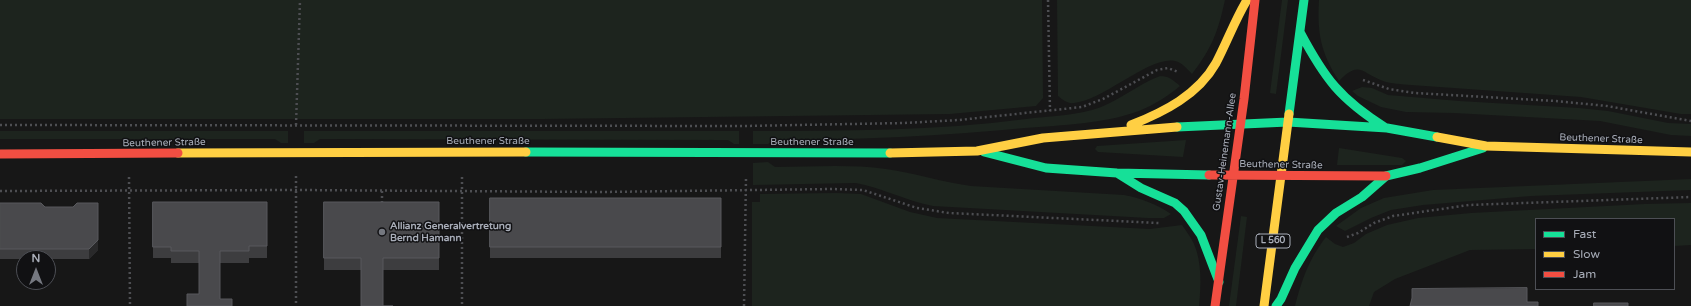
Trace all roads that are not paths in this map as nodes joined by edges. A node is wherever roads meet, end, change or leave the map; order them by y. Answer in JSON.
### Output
{"nodes":[{"id":1,"x":1247,"y":0,"type":"edge"},
{"id":2,"x":1256,"y":0,"type":"edge"},
{"id":3,"x":1304,"y":0,"type":"edge"},
{"id":4,"x":1300,"y":32,"type":"junction"},
{"id":5,"x":1288,"y":122,"type":"junction"},
{"id":6,"x":1240,"y":124,"type":"junction"},
{"id":7,"x":1387,"y":128,"type":"junction"},
{"id":8,"x":1110,"y":133,"type":"junction"},
{"id":9,"x":1486,"y":146,"type":"junction"},
{"id":10,"x":977,"y":151,"type":"junction"},
{"id":11,"x":1691,"y":152,"type":"edge"},
{"id":12,"x":0,"y":154,"type":"edge"},
{"id":13,"x":1118,"y":172,"type":"junction"},
{"id":14,"x":1234,"y":176,"type":"junction"},
{"id":15,"x":1282,"y":176,"type":"junction"},
{"id":16,"x":1386,"y":176,"type":"junction"},
{"id":17,"x":1219,"y":282,"type":"junction"},
{"id":18,"x":1216,"y":306,"type":"edge"},
{"id":19,"x":1264,"y":306,"type":"edge"},
{"id":20,"x":1276,"y":306,"type":"edge"}],
"edges":[{"from":1,"to":8,"type":"street"},
{"from":2,"to":6,"type":"street","name":"Gustav-Heinemann-Allee"},
{"from":3,"to":4,"type":"street","number":"L 560"},
{"from":4,"to":5,"type":"street","number":"L 560"},
{"from":4,"to":7,"type":"street"},
{"from":5,"to":6,"type":"street","name":"Beuthener Straße"},
{"from":5,"to":7,"type":"street","name":"Beuthener Straße"},
{"from":5,"to":15,"type":"street","number":"L 560"},
{"from":6,"to":8,"type":"street","name":"Beuthener Straße"},
{"from":6,"to":14,"type":"street","name":"Gustav-Heinemann-Allee"},
{"from":7,"to":9,"type":"street","name":"Beuthener Straße"},
{"from":8,"to":10,"type":"street","name":"Beuthener Straße"},
{"from":9,"to":11,"type":"street","name":"Beuthener Straße"},
{"from":9,"to":16,"type":"street","name":"Beuthener Straße"},
{"from":10,"to":12,"type":"street","name":"Beuthener Straße"},
{"from":10,"to":13,"type":"street","name":"Beuthener Straße"},
{"from":13,"to":14,"type":"street","name":"Beuthener Straße"},
{"from":13,"to":17,"type":"street"},
{"from":14,"to":15,"type":"street","name":"Beuthener Straße"},
{"from":14,"to":17,"type":"street","name":"Gustav-Heinemann-Allee"},
{"from":15,"to":16,"type":"street","name":"Beuthener Straße"},
{"from":15,"to":19,"type":"street","number":"L 560"},
{"from":16,"to":20,"type":"street"},
{"from":17,"to":18,"type":"street","name":"Gustav-Heinemann-Allee"}]}
